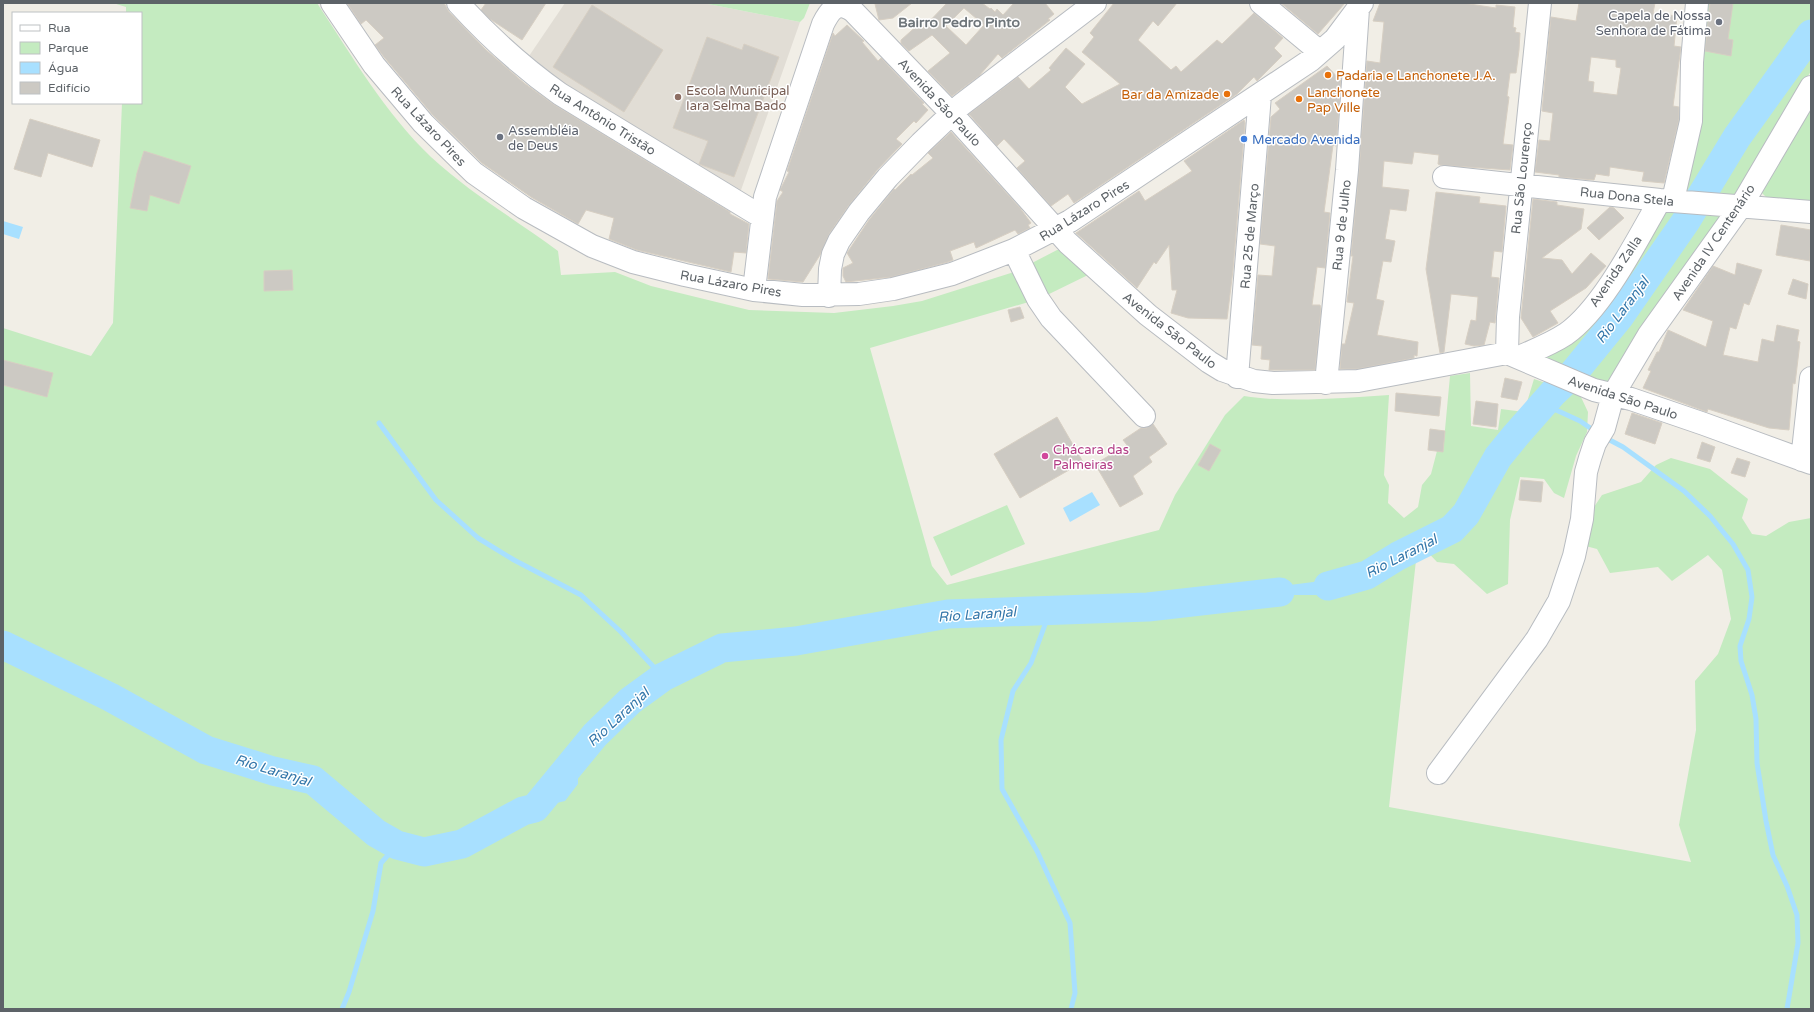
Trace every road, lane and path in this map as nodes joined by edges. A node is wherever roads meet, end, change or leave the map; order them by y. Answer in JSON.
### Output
{"nodes":[{"id":1,"x":332,"y":3,"type":"edge"},
{"id":2,"x":458,"y":3,"type":"edge"},
{"id":3,"x":1095,"y":3,"type":"edge"},
{"id":4,"x":1261,"y":3,"type":"edge"},
{"id":5,"x":1540,"y":3,"type":"edge"},
{"id":6,"x":1698,"y":3,"type":"edge"},
{"id":7,"x":1360,"y":6,"type":"edge"},
{"id":8,"x":1327,"y":46,"type":"junction"},
{"id":9,"x":1354,"y":66,"type":"junction"},
{"id":10,"x":1811,"y":87,"type":"edge"},
{"id":11,"x":1260,"y":95,"type":"junction"},
{"id":12,"x":952,"y":114,"type":"junction"},
{"id":13,"x":1444,"y":177,"type":"dead end"},
{"id":14,"x":1520,"y":185,"type":"junction"},
{"id":15,"x":1673,"y":201,"type":"junction"},
{"id":16,"x":1731,"y":205,"type":"junction"},
{"id":17,"x":1811,"y":212,"type":"edge"},
{"id":18,"x":762,"y":216,"type":"junction"},
{"id":19,"x":1055,"y":229,"type":"junction"},
{"id":20,"x":1014,"y":250,"type":"junction"},
{"id":21,"x":754,"y":290,"type":"junction"},
{"id":22,"x":828,"y":296,"type":"junction"},
{"id":23,"x":1513,"y":355,"type":"junction"},
{"id":24,"x":1237,"y":376,"type":"junction"},
{"id":25,"x":1811,"y":378,"type":"edge"},
{"id":26,"x":1326,"y":383,"type":"junction"},
{"id":27,"x":1613,"y":395,"type":"junction"},
{"id":28,"x":1144,"y":416,"type":"dead end"},
{"id":29,"x":1806,"y":461,"type":"edge"},
{"id":30,"x":1438,"y":773,"type":"dead end"}],
"edges":[{"from":1,"to":21,"type":"street","name":"Rua Lázaro Pires"},
{"from":2,"to":18,"type":"street","name":"Rua Antônio Tristão"},
{"from":3,"to":12,"type":"street"},
{"from":4,"to":8,"type":"street"},
{"from":5,"to":14,"type":"street","name":"Rua São Lourenço"},
{"from":6,"to":15,"type":"street","name":"Avenida Zalla"},
{"from":7,"to":8,"type":"street","name":"Rua Lázaro Pires"},
{"from":7,"to":9,"type":"street","name":"Rua 9 de Julho"},
{"from":8,"to":9,"type":"street"},
{"from":8,"to":11,"type":"street","name":"Rua Lázaro Pires"},
{"from":9,"to":26,"type":"street","name":"Rua 9 de Julho"},
{"from":10,"to":16,"type":"street","name":"Avenida IV Centenário"},
{"from":11,"to":19,"type":"street","name":"Rua Lázaro Pires"},
{"from":11,"to":24,"type":"street","name":"Rua 25 de Março"},
{"from":12,"to":18,"type":"street","name":"Avenida São Paulo"},
{"from":12,"to":19,"type":"street","name":"Avenida São Paulo"},
{"from":12,"to":22,"type":"street"},
{"from":13,"to":14,"type":"street","name":"Rua Dona Stela"},
{"from":14,"to":15,"type":"street","name":"Rua Dona Stela"},
{"from":14,"to":23,"type":"street","name":"Rua São Lourenço"},
{"from":15,"to":16,"type":"street","name":"Rua Dona Stela"},
{"from":15,"to":23,"type":"street","name":"Avenida Zalla"},
{"from":16,"to":17,"type":"street","name":"Rua Dona Stela"},
{"from":16,"to":27,"type":"street","name":"Avenida IV Centenário"},
{"from":18,"to":21,"type":"street"},
{"from":19,"to":20,"type":"street","name":"Rua Lázaro Pires"},
{"from":19,"to":24,"type":"street","name":"Avenida São Paulo"},
{"from":20,"to":22,"type":"street","name":"Rua Lázaro Pires"},
{"from":20,"to":28,"type":"street"},
{"from":21,"to":22,"type":"street","name":"Rua Lázaro Pires"},
{"from":23,"to":26,"type":"street","name":"Avenida São Paulo"},
{"from":23,"to":27,"type":"street","name":"Avenida São Paulo"},
{"from":24,"to":26,"type":"street","name":"Avenida São Paulo"},
{"from":25,"to":29,"type":"street"},
{"from":27,"to":29,"type":"street","name":"Avenida São Paulo"},
{"from":27,"to":30,"type":"street","name":"Avenida IV Centenário"}]}
